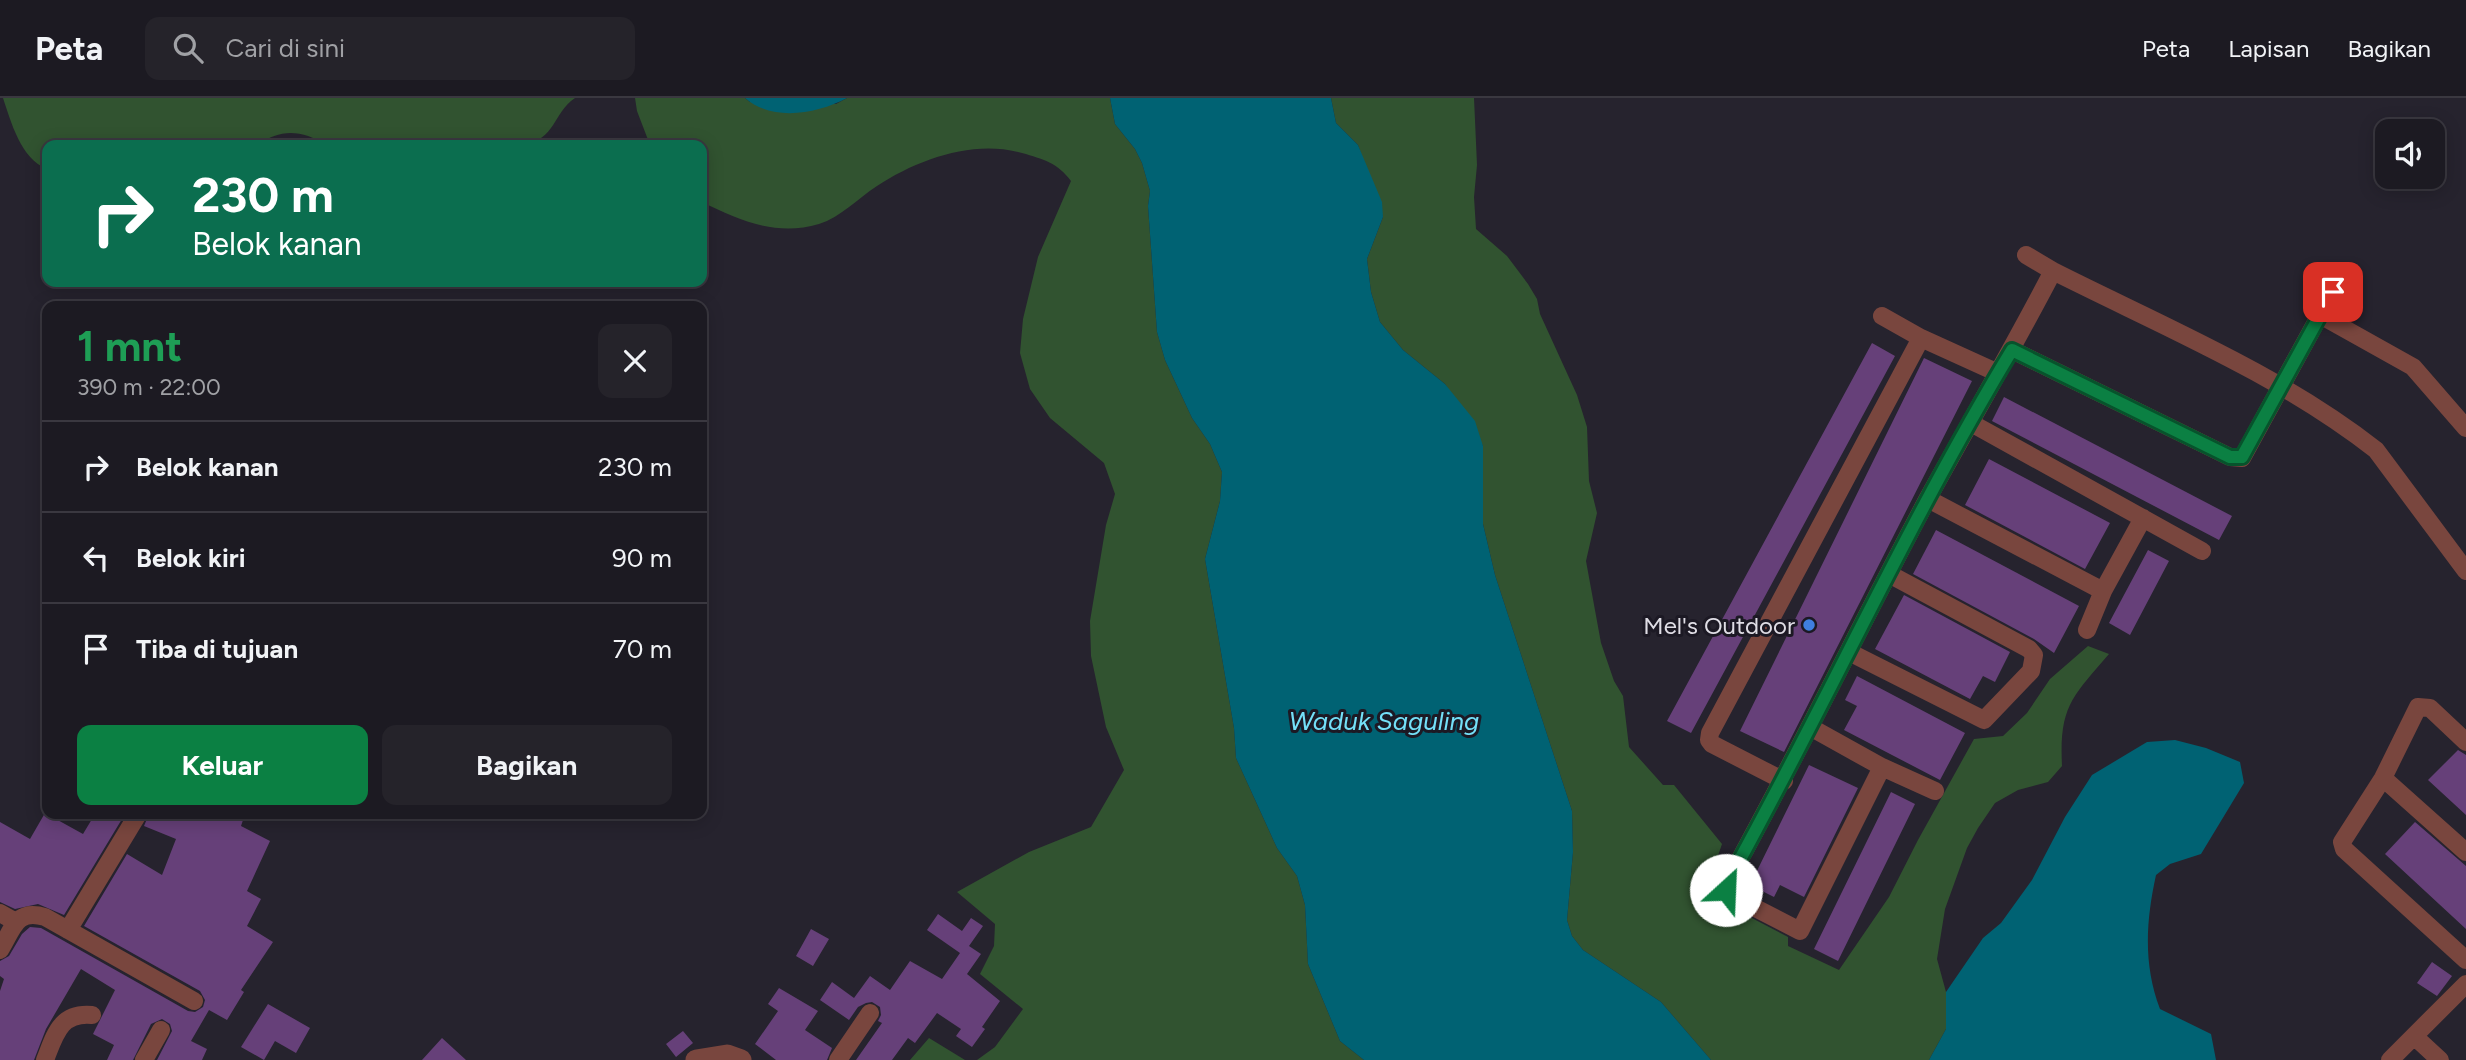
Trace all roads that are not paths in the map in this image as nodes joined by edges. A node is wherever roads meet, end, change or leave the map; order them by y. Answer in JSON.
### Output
{"nodes":[{"id":1,"x":2026,"y":255,"type":"dead end"},
{"id":2,"x":2053,"y":271,"type":"junction"},
{"id":3,"x":2333,"y":292,"type":"dead end"},
{"id":4,"x":1882,"y":316,"type":"dead end"},
{"id":5,"x":2320,"y":316,"type":"junction"},
{"id":6,"x":1921,"y":338,"type":"junction"},
{"id":7,"x":2012,"y":350,"type":"junction"},
{"id":8,"x":1998,"y":373,"type":"junction"},
{"id":9,"x":2281,"y":386,"type":"junction"},
{"id":10,"x":1971,"y":423,"type":"junction"},
{"id":11,"x":2466,"y":428,"type":"edge"},
{"id":12,"x":1928,"y":499,"type":"junction"},
{"id":13,"x":2143,"y":517,"type":"junction"},
{"id":14,"x":2202,"y":551,"type":"dead end"},
{"id":15,"x":2466,"y":571,"type":"edge"},
{"id":16,"x":1889,"y":574,"type":"junction"},
{"id":17,"x":2103,"y":591,"type":"junction"},
{"id":18,"x":2087,"y":629,"type":"dead end"},
{"id":19,"x":1849,"y":652,"type":"junction"},
{"id":20,"x":1810,"y":727,"type":"junction"},
{"id":21,"x":2466,"y":742,"type":"edge"},
{"id":22,"x":1882,"y":767,"type":"junction"},
{"id":23,"x":2383,"y":778,"type":"junction"},
{"id":24,"x":1784,"y":781,"type":"junction"},
{"id":25,"x":1935,"y":791,"type":"dead end"},
{"id":26,"x":135,"y":819,"type":"edge"},
{"id":27,"x":2466,"y":852,"type":"edge"},
{"id":28,"x":0,"y":914,"type":"edge"},
{"id":29,"x":16,"y":922,"type":"junction"},
{"id":30,"x":68,"y":930,"type":"junction"},
{"id":31,"x":0,"y":950,"type":"edge"},
{"id":32,"x":2466,"y":960,"type":"edge"},
{"id":33,"x":2466,"y":984,"type":"edge"},
{"id":34,"x":194,"y":1001,"type":"dead end"},
{"id":35,"x":870,"y":1013,"type":"dead end"},
{"id":36,"x":92,"y":1015,"type":"dead end"},
{"id":37,"x":161,"y":1030,"type":"dead end"},
{"id":38,"x":2414,"y":1036,"type":"junction"},
{"id":39,"x":45,"y":1060,"type":"edge"},
{"id":40,"x":144,"y":1060,"type":"edge"},
{"id":41,"x":696,"y":1060,"type":"edge"},
{"id":42,"x":741,"y":1060,"type":"edge"},
{"id":43,"x":838,"y":1060,"type":"edge"},
{"id":44,"x":2390,"y":1060,"type":"edge"},
{"id":45,"x":2440,"y":1060,"type":"edge"}],
"edges":[{"from":1,"to":2,"type":"street"},
{"from":2,"to":7,"type":"street"},
{"from":2,"to":9,"type":"street"},
{"from":3,"to":5,"type":"street"},
{"from":4,"to":6,"type":"street"},
{"from":5,"to":9,"type":"street"},
{"from":5,"to":11,"type":"street"},
{"from":6,"to":8,"type":"street"},
{"from":6,"to":24,"type":"street"},
{"from":7,"to":8,"type":"street"},
{"from":7,"to":9,"type":"street"},
{"from":8,"to":10,"type":"street"},
{"from":9,"to":15,"type":"street"},
{"from":10,"to":12,"type":"street"},
{"from":10,"to":13,"type":"street"},
{"from":12,"to":16,"type":"street"},
{"from":12,"to":17,"type":"street"},
{"from":13,"to":14,"type":"street"},
{"from":13,"to":17,"type":"street"},
{"from":16,"to":19,"type":"street"},
{"from":16,"to":19,"type":"street"},
{"from":17,"to":18,"type":"street"},
{"from":19,"to":20,"type":"street"},
{"from":20,"to":22,"type":"street"},
{"from":20,"to":24,"type":"street"},
{"from":21,"to":23,"type":"street"},
{"from":22,"to":24,"type":"street"},
{"from":22,"to":25,"type":"street"},
{"from":23,"to":27,"type":"street"},
{"from":23,"to":32,"type":"street"},
{"from":26,"to":30,"type":"street"},
{"from":28,"to":29,"type":"street"},
{"from":29,"to":30,"type":"street"},
{"from":29,"to":31,"type":"street"},
{"from":30,"to":34,"type":"street"},
{"from":33,"to":38,"type":"street"},
{"from":35,"to":43,"type":"street"},
{"from":36,"to":39,"type":"street"},
{"from":37,"to":40,"type":"street"},
{"from":38,"to":44,"type":"street"},
{"from":38,"to":45,"type":"street"},
{"from":41,"to":42,"type":"street"}]}
